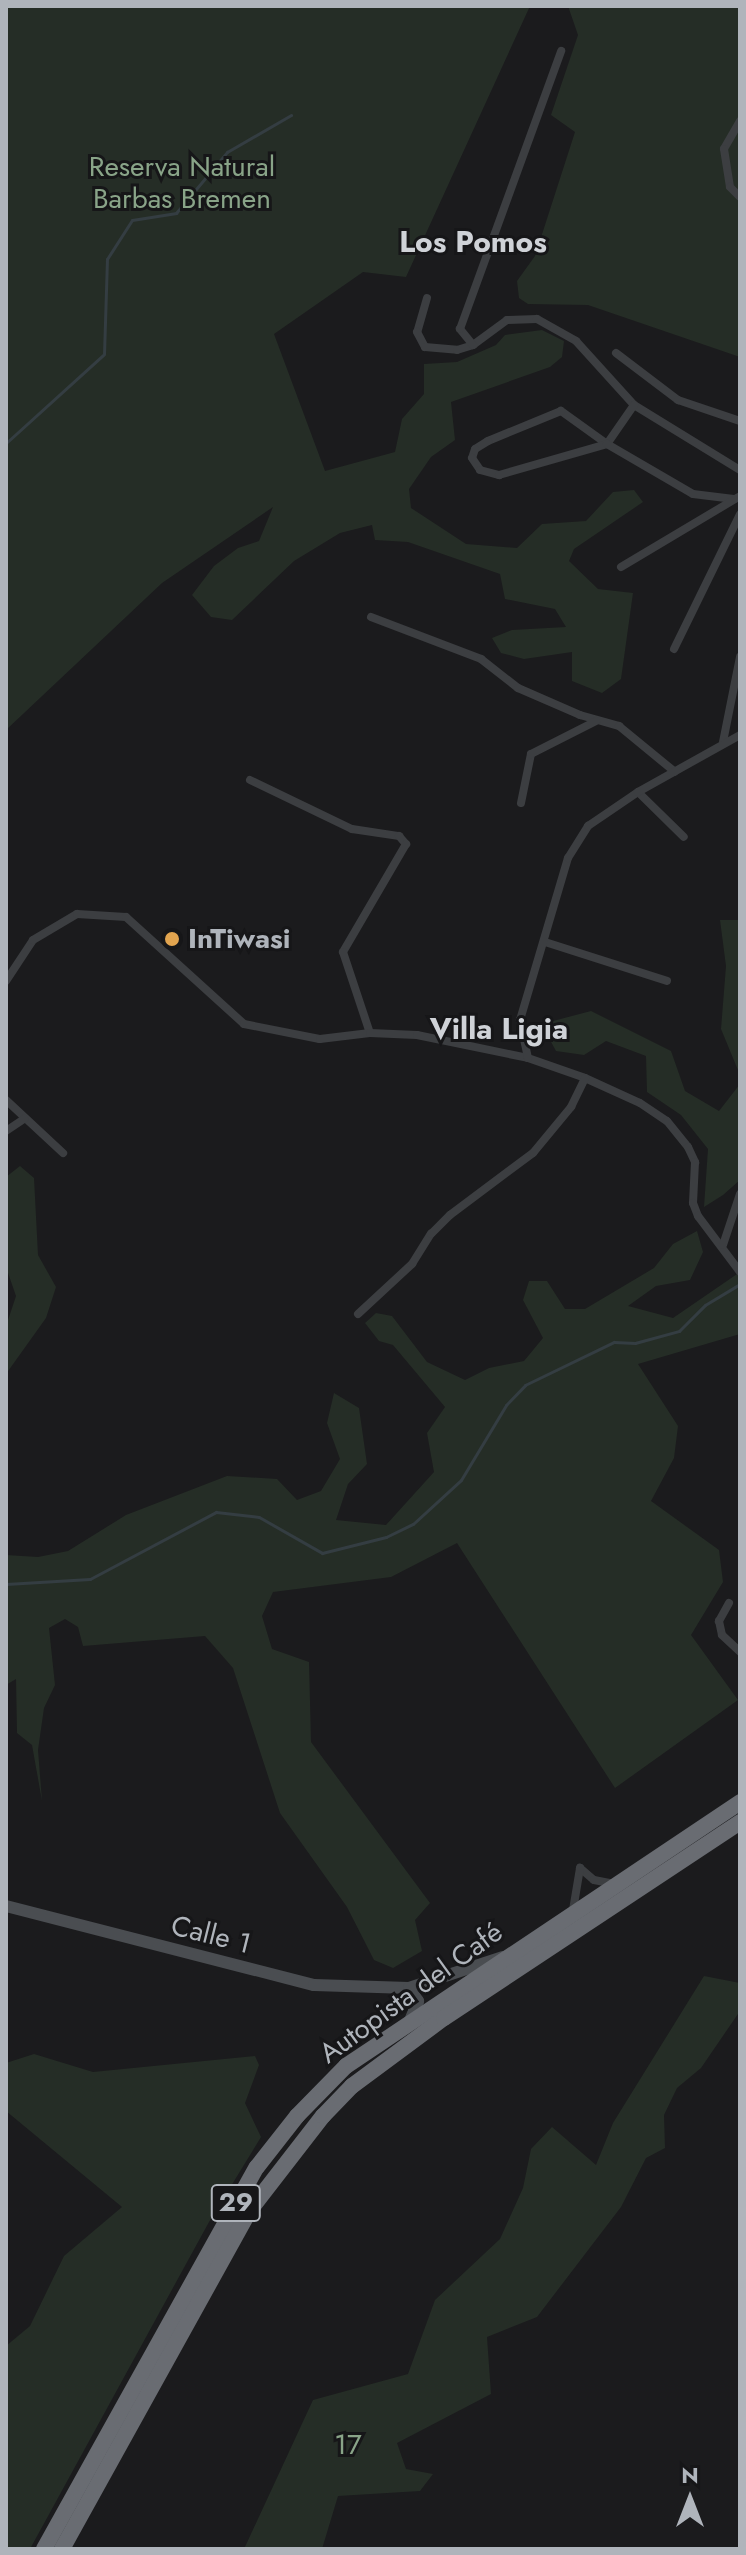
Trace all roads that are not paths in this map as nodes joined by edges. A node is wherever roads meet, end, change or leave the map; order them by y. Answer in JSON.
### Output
{"nodes":[{"id":1,"x":561,"y":51,"type":"dead end"},
{"id":2,"x":740,"y":121,"type":"edge"},
{"id":3,"x":740,"y":197,"type":"edge"},
{"id":4,"x":427,"y":298,"type":"dead end"},
{"id":5,"x":473,"y":345,"type":"junction"},
{"id":6,"x":616,"y":353,"type":"dead end"},
{"id":7,"x":634,"y":405,"type":"junction"},
{"id":8,"x":740,"y":421,"type":"edge"},
{"id":9,"x":607,"y":444,"type":"junction"},
{"id":10,"x":740,"y":470,"type":"edge"},
{"id":11,"x":737,"y":498,"type":"edge"},
{"id":12,"x":740,"y":514,"type":"edge"},
{"id":13,"x":621,"y":567,"type":"dead end"},
{"id":14,"x":371,"y":617,"type":"dead end"},
{"id":15,"x":674,"y":649,"type":"dead end"},
{"id":16,"x":740,"y":657,"type":"edge"},
{"id":17,"x":596,"y":721,"type":"junction"},
{"id":18,"x":740,"y":735,"type":"edge"},
{"id":19,"x":723,"y":742,"type":"junction"},
{"id":20,"x":675,"y":772,"type":"junction"},
{"id":21,"x":250,"y":780,"type":"dead end"},
{"id":22,"x":638,"y":792,"type":"junction"},
{"id":23,"x":521,"y":803,"type":"dead end"},
{"id":24,"x":684,"y":837,"type":"dead end"},
{"id":25,"x":545,"y":942,"type":"junction"},
{"id":26,"x":6,"y":981,"type":"edge"},
{"id":27,"x":667,"y":981,"type":"dead end"},
{"id":28,"x":370,"y":1033,"type":"junction"},
{"id":29,"x":528,"y":1058,"type":"junction"},
{"id":30,"x":585,"y":1078,"type":"junction"},
{"id":31,"x":6,"y":1100,"type":"edge"},
{"id":32,"x":24,"y":1119,"type":"junction"},
{"id":33,"x":6,"y":1131,"type":"edge"},
{"id":34,"x":63,"y":1153,"type":"dead end"},
{"id":35,"x":740,"y":1194,"type":"edge"},
{"id":36,"x":723,"y":1245,"type":"junction"},
{"id":37,"x":738,"y":1270,"type":"edge"},
{"id":38,"x":358,"y":1314,"type":"dead end"},
{"id":39,"x":729,"y":1603,"type":"dead end"},
{"id":40,"x":740,"y":1652,"type":"edge"},
{"id":41,"x":740,"y":1802,"type":"edge"},
{"id":42,"x":740,"y":1822,"type":"edge"},
{"id":43,"x":616,"y":1884,"type":"junction"},
{"id":44,"x":6,"y":1906,"type":"edge"},
{"id":45,"x":572,"y":1912,"type":"junction"},
{"id":46,"x":509,"y":1954,"type":"junction"},
{"id":47,"x":409,"y":1988,"type":"junction"},
{"id":48,"x":409,"y":2024,"type":"junction"},
{"id":49,"x":44,"y":2549,"type":"edge"},
{"id":50,"x":62,"y":2549,"type":"edge"}],
"edges":[{"from":1,"to":5,"type":"street"},
{"from":2,"to":3,"type":"street"},
{"from":4,"to":5,"type":"street"},
{"from":5,"to":7,"type":"street"},
{"from":6,"to":8,"type":"street"},
{"from":7,"to":9,"type":"street"},
{"from":7,"to":10,"type":"street"},
{"from":9,"to":9,"type":"street"},
{"from":9,"to":11,"type":"street"},
{"from":11,"to":13,"type":"street"},
{"from":12,"to":15,"type":"street"},
{"from":14,"to":17,"type":"street"},
{"from":16,"to":19,"type":"street"},
{"from":17,"to":20,"type":"street"},
{"from":17,"to":23,"type":"street"},
{"from":18,"to":19,"type":"street"},
{"from":19,"to":20,"type":"street"},
{"from":20,"to":22,"type":"street"},
{"from":21,"to":28,"type":"street"},
{"from":22,"to":24,"type":"street"},
{"from":22,"to":25,"type":"street"},
{"from":25,"to":27,"type":"street"},
{"from":25,"to":29,"type":"street"},
{"from":26,"to":28,"type":"street"},
{"from":28,"to":29,"type":"street"},
{"from":29,"to":30,"type":"street"},
{"from":30,"to":36,"type":"street"},
{"from":30,"to":38,"type":"street"},
{"from":31,"to":32,"type":"street"},
{"from":32,"to":33,"type":"street"},
{"from":32,"to":34,"type":"street"},
{"from":35,"to":36,"type":"street"},
{"from":36,"to":37,"type":"street"},
{"from":39,"to":40,"type":"street"},
{"from":41,"to":43,"type":"highway","name":"Autopista del Café","number":"29"},
{"from":42,"to":50,"type":"highway","name":"Autopista del Café","number":"29"},
{"from":43,"to":45,"type":"highway","name":"Autopista del Café","number":"29"},
{"from":43,"to":45,"type":"street"},
{"from":44,"to":47,"type":"street","name":"Calle 1"},
{"from":45,"to":46,"type":"highway","name":"Autopista del Café","number":"29"},
{"from":46,"to":47,"type":"street","name":"Calle 1"},
{"from":46,"to":48,"type":"highway","name":"Autopista del Café","number":"29"},
{"from":47,"to":48,"type":"street"},
{"from":48,"to":49,"type":"highway","name":"Autopista del Café","number":"29"}]}
